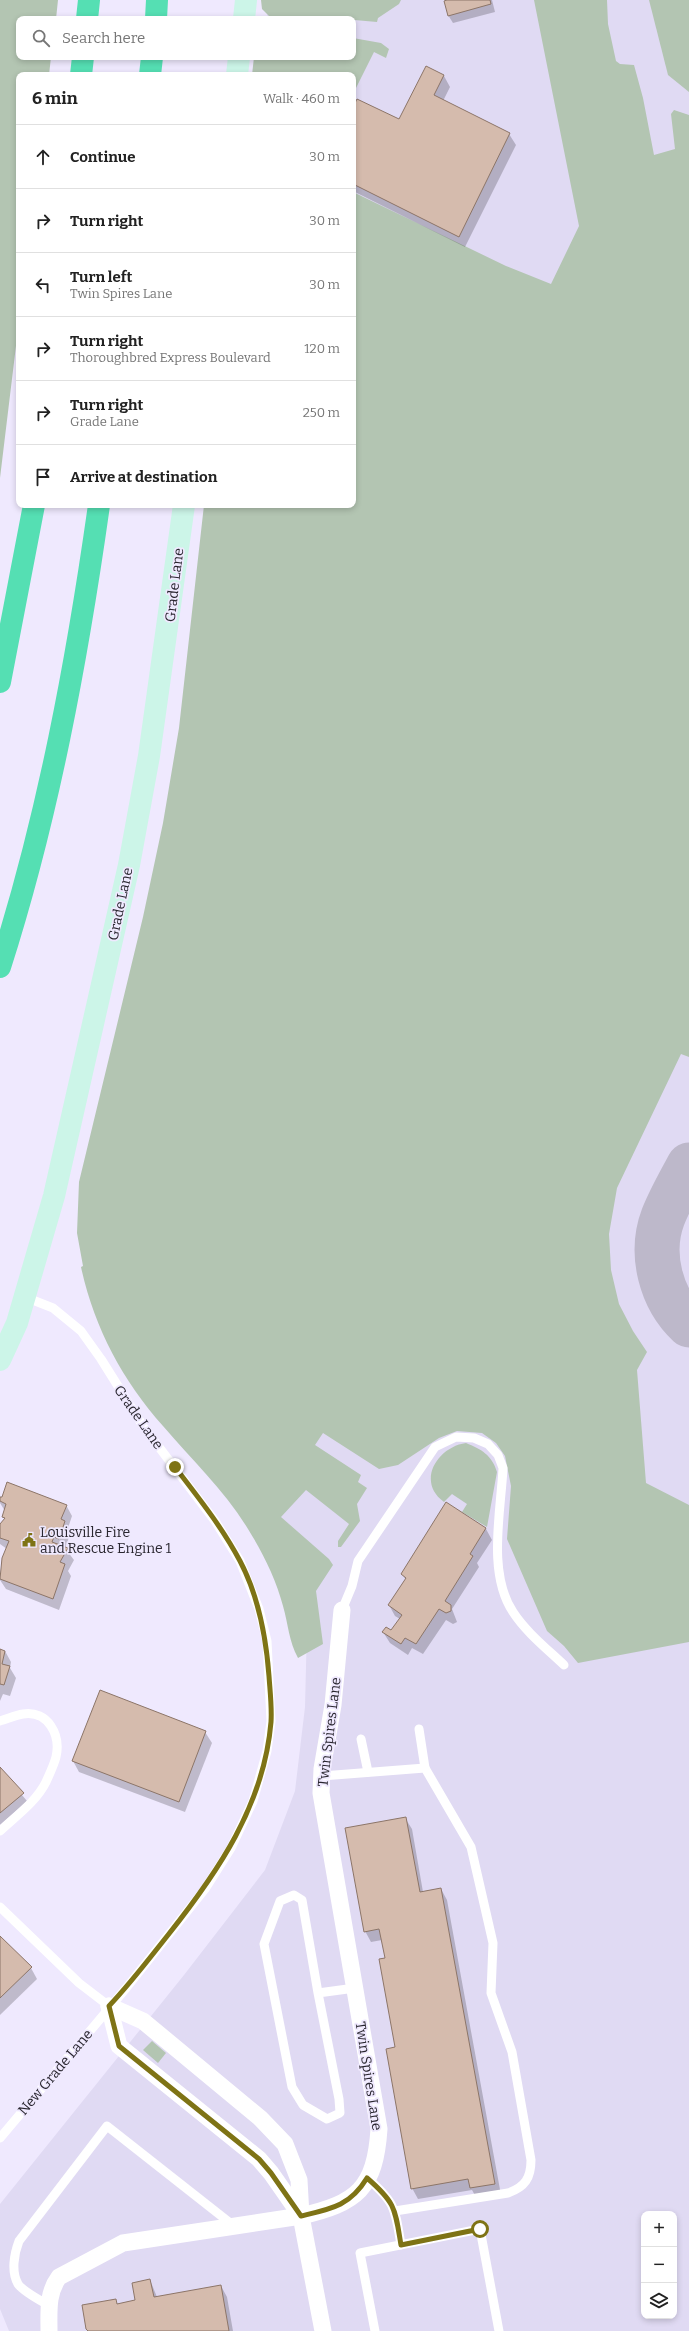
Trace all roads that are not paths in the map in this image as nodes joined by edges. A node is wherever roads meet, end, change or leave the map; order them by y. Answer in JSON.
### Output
{"nodes":[{"id":1,"x":89,"y":0,"type":"edge"},
{"id":2,"x":157,"y":0,"type":"edge"},
{"id":3,"x":246,"y":0,"type":"edge"},
{"id":4,"x":87,"y":16,"type":"edge"},
{"id":5,"x":156,"y":16,"type":"edge"},
{"id":6,"x":244,"y":16,"type":"edge"},
{"id":7,"x":83,"y":60,"type":"edge"},
{"id":8,"x":152,"y":60,"type":"edge"},
{"id":9,"x":239,"y":60,"type":"edge"},
{"id":10,"x":81,"y":72,"type":"edge"},
{"id":11,"x":150,"y":72,"type":"edge"},
{"id":12,"x":237,"y":72,"type":"edge"},
{"id":13,"x":33,"y":508,"type":"edge"},
{"id":14,"x":99,"y":508,"type":"edge"},
{"id":15,"x":184,"y":508,"type":"edge"},
{"id":16,"x":0,"y":682,"type":"edge"},
{"id":17,"x":0,"y":967,"type":"edge"},
{"id":18,"x":25,"y":1297,"type":"junction"},
{"id":19,"x":0,"y":1360,"type":"edge"},
{"id":20,"x":342,"y":1610,"type":"joint"},
{"id":21,"x":564,"y":1665,"type":"dead end"},
{"id":22,"x":0,"y":1721,"type":"edge"},
{"id":23,"x":419,"y":1729,"type":"dead end"},
{"id":24,"x":361,"y":1739,"type":"dead end"},
{"id":25,"x":425,"y":1768,"type":"junction"},
{"id":26,"x":368,"y":1772,"type":"junction"},
{"id":27,"x":322,"y":1776,"type":"junction"},
{"id":28,"x":0,"y":1831,"type":"edge"},
{"id":29,"x":0,"y":1907,"type":"edge"},
{"id":30,"x":355,"y":1988,"type":"junction"},
{"id":31,"x":318,"y":1993,"type":"junction"},
{"id":32,"x":109,"y":2006,"type":"junction"},
{"id":33,"x":0,"y":2138,"type":"edge"},
{"id":34,"x":367,"y":2178,"type":"junction"},
{"id":35,"x":395,"y":2211,"type":"junction"},
{"id":36,"x":301,"y":2216,"type":"junction"},
{"id":37,"x":235,"y":2226,"type":"junction"},
{"id":38,"x":401,"y":2245,"type":"junction"},
{"id":39,"x":49,"y":2306,"type":"junction"},
{"id":40,"x":49,"y":2331,"type":"edge"},
{"id":41,"x":323,"y":2331,"type":"edge"},
{"id":42,"x":376,"y":2331,"type":"edge"},
{"id":43,"x":499,"y":2331,"type":"edge"}],
"edges":[{"from":1,"to":4,"type":"highway"},
{"from":2,"to":5,"type":"highway"},
{"from":3,"to":6,"type":"main road"},
{"from":7,"to":10,"type":"highway"},
{"from":8,"to":11,"type":"highway"},
{"from":9,"to":12,"type":"main road"},
{"from":13,"to":16,"type":"highway"},
{"from":14,"to":17,"type":"highway"},
{"from":15,"to":18,"type":"main road","name":"Grade Lane"},
{"from":18,"to":19,"type":"main road","name":"Grade Lane"},
{"from":18,"to":32,"type":"lane","name":"Grade Lane"},
{"from":20,"to":21,"type":"lane"},
{"from":20,"to":27,"type":"street","name":"Twin Spires Lane"},
{"from":22,"to":28,"type":"lane"},
{"from":23,"to":25,"type":"lane"},
{"from":24,"to":26,"type":"lane"},
{"from":25,"to":26,"type":"lane"},
{"from":25,"to":35,"type":"lane"},
{"from":26,"to":27,"type":"lane"},
{"from":27,"to":30,"type":"street","name":"Twin Spires Lane"},
{"from":29,"to":32,"type":"lane"},
{"from":30,"to":31,"type":"lane"},
{"from":30,"to":34,"type":"street","name":"Twin Spires Lane"},
{"from":31,"to":31,"type":"lane"},
{"from":32,"to":33,"type":"lane","name":"New Grade Lane"},
{"from":32,"to":36,"type":"street"},
{"from":32,"to":36,"type":"street"},
{"from":34,"to":35,"type":"lane"},
{"from":34,"to":36,"type":"street","name":"Twin Spires Lane"},
{"from":35,"to":38,"type":"lane"},
{"from":36,"to":37,"type":"street","name":"Twin Spires Lane"},
{"from":36,"to":41,"type":"street"},
{"from":37,"to":39,"type":"street","name":"Twin Spires Lane"},
{"from":37,"to":39,"type":"lane"},
{"from":38,"to":42,"type":"lane"},
{"from":38,"to":43,"type":"lane"},
{"from":39,"to":40,"type":"street","name":"Twin Spires Lane"}]}
